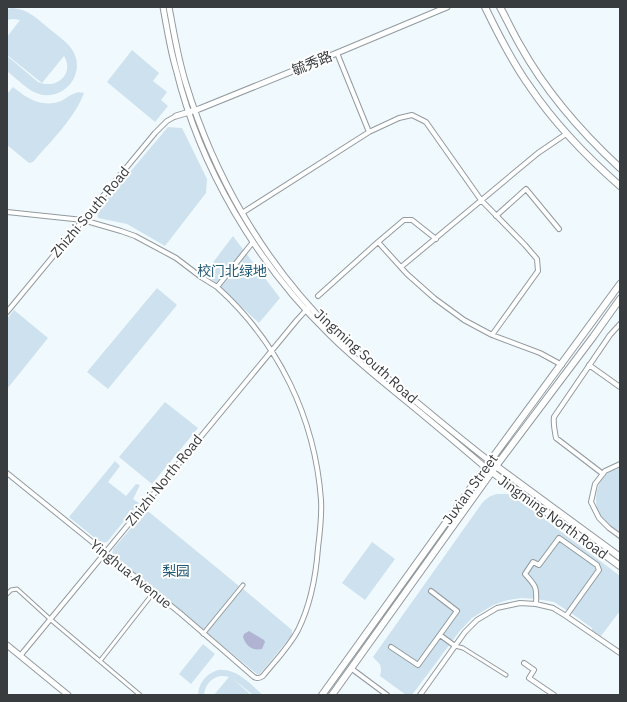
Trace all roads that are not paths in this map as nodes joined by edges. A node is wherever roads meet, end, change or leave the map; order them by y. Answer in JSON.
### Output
{"nodes":[{"id":1,"x":164,"y":7,"type":"edge"},
{"id":2,"x":169,"y":7,"type":"edge"},
{"id":3,"x":446,"y":7,"type":"edge"},
{"id":4,"x":485,"y":7,"type":"edge"},
{"id":5,"x":500,"y":7,"type":"edge"},
{"id":6,"x":337,"y":53,"type":"junction"},
{"id":7,"x":192,"y":111,"type":"junction"},
{"id":8,"x":176,"y":116,"type":"joint"},
{"id":9,"x":369,"y":132,"type":"junction"},
{"id":10,"x":566,"y":134,"type":"junction"},
{"id":11,"x":620,"y":168,"type":"edge"},
{"id":12,"x":620,"y":186,"type":"edge"},
{"id":13,"x":481,"y":200,"type":"junction"},
{"id":14,"x":7,"y":212,"type":"edge"},
{"id":15,"x":242,"y":213,"type":"junction"},
{"id":16,"x":496,"y":216,"type":"junction"},
{"id":17,"x":83,"y":220,"type":"junction"},
{"id":18,"x":559,"y":229,"type":"dead end"},
{"id":19,"x":436,"y":239,"type":"junction"},
{"id":20,"x":254,"y":242,"type":"junction"},
{"id":21,"x":378,"y":242,"type":"junction"},
{"id":22,"x":401,"y":267,"type":"junction"},
{"id":23,"x":620,"y":284,"type":"edge"},
{"id":24,"x":217,"y":287,"type":"junction"},
{"id":25,"x":318,"y":296,"type":"dead end"},
{"id":26,"x":620,"y":299,"type":"edge"},
{"id":27,"x":308,"y":308,"type":"junction"},
{"id":28,"x":7,"y":312,"type":"edge"},
{"id":29,"x":620,"y":324,"type":"edge"},
{"id":30,"x":492,"y":335,"type":"junction"},
{"id":31,"x":271,"y":350,"type":"junction"},
{"id":32,"x":562,"y":364,"type":"junction"},
{"id":33,"x":589,"y":365,"type":"junction"},
{"id":34,"x":620,"y":380,"type":"edge"},
{"id":35,"x":618,"y":386,"type":"edge"},
{"id":36,"x":490,"y":462,"type":"junction"},
{"id":37,"x":620,"y":464,"type":"edge"},
{"id":38,"x":496,"y":466,"type":"junction"},
{"id":39,"x":486,"y":468,"type":"junction"},
{"id":40,"x":492,"y":472,"type":"junction"},
{"id":41,"x":7,"y":473,"type":"edge"},
{"id":42,"x":603,"y":474,"type":"junction"},
{"id":43,"x":620,"y":536,"type":"edge"},
{"id":44,"x":105,"y":553,"type":"junction"},
{"id":45,"x":620,"y":557,"type":"edge"},
{"id":46,"x":620,"y":566,"type":"edge"},
{"id":47,"x":243,"y":585,"type":"dead end"},
{"id":48,"x":431,"y":591,"type":"dead end"},
{"id":49,"x":154,"y":592,"type":"junction"},
{"id":50,"x":7,"y":594,"type":"edge"},
{"id":51,"x":536,"y":604,"type":"junction"},
{"id":52,"x":566,"y":616,"type":"junction"},
{"id":53,"x":50,"y":619,"type":"junction"},
{"id":54,"x":203,"y":634,"type":"junction"},
{"id":55,"x":440,"y":635,"type":"junction"},
{"id":56,"x":7,"y":645,"type":"edge"},
{"id":57,"x":456,"y":646,"type":"junction"},
{"id":58,"x":391,"y":647,"type":"dead end"},
{"id":59,"x":620,"y":653,"type":"edge"},
{"id":60,"x":20,"y":656,"type":"junction"},
{"id":61,"x":100,"y":661,"type":"junction"},
{"id":62,"x":524,"y":663,"type":"dead end"},
{"id":63,"x":352,"y":669,"type":"junction"},
{"id":64,"x":506,"y":675,"type":"dead end"},
{"id":65,"x":68,"y":695,"type":"edge"},
{"id":66,"x":140,"y":695,"type":"edge"},
{"id":67,"x":322,"y":695,"type":"edge"},
{"id":68,"x":332,"y":695,"type":"edge"},
{"id":69,"x":387,"y":695,"type":"edge"},
{"id":70,"x":420,"y":695,"type":"edge"},
{"id":71,"x":554,"y":695,"type":"edge"}],
"edges":[{"from":1,"to":7,"type":"street","name":"Jingming South Road"},
{"from":2,"to":7,"type":"street","name":"Jingming South Road"},
{"from":3,"to":6,"type":"street","name":"毓秀路"},
{"from":4,"to":10,"type":"main road"},
{"from":5,"to":11,"type":"main road"},
{"from":6,"to":7,"type":"street","name":"毓秀路"},
{"from":6,"to":9,"type":"street"},
{"from":7,"to":8,"type":"street","name":"毓秀路"},
{"from":7,"to":15,"type":"street","name":"Jingming South Road"},
{"from":7,"to":20,"type":"street","name":"Jingming South Road"},
{"from":8,"to":17,"type":"street","name":"Zhizhi South Road"},
{"from":9,"to":13,"type":"street"},
{"from":9,"to":15,"type":"street"},
{"from":10,"to":12,"type":"main road"},
{"from":10,"to":13,"type":"street"},
{"from":13,"to":16,"type":"street"},
{"from":13,"to":19,"type":"street"},
{"from":14,"to":17,"type":"street"},
{"from":15,"to":27,"type":"street","name":"Jingming South Road"},
{"from":16,"to":18,"type":"street"},
{"from":16,"to":30,"type":"street"},
{"from":17,"to":24,"type":"street"},
{"from":17,"to":28,"type":"street","name":"Zhizhi South Road"},
{"from":19,"to":21,"type":"street"},
{"from":19,"to":22,"type":"street"},
{"from":20,"to":24,"type":"street"},
{"from":20,"to":27,"type":"street","name":"Jingming South Road"},
{"from":21,"to":22,"type":"street"},
{"from":21,"to":25,"type":"street"},
{"from":22,"to":30,"type":"street"},
{"from":23,"to":32,"type":"main road","name":"Juxian Street"},
{"from":24,"to":31,"type":"street"},
{"from":26,"to":38,"type":"main road","name":"Juxian Street"},
{"from":27,"to":31,"type":"street","name":"Zhizhi North Road"},
{"from":27,"to":36,"type":"street","name":"Jingming South Road"},
{"from":27,"to":39,"type":"street","name":"Jingming South Road"},
{"from":29,"to":33,"type":"street"},
{"from":30,"to":32,"type":"street"},
{"from":31,"to":44,"type":"street","name":"Zhizhi North Road"},
{"from":31,"to":54,"type":"street","name":"Yinghua Avenue"},
{"from":32,"to":36,"type":"main road","name":"Juxian Street"},
{"from":33,"to":35,"type":"street"},
{"from":33,"to":42,"type":"street"},
{"from":34,"to":35,"type":"street"},
{"from":36,"to":38,"type":"street","name":"Jingming South Road"},
{"from":36,"to":39,"type":"main road","name":"Juxian Street"},
{"from":37,"to":42,"type":"street"},
{"from":38,"to":40,"type":"main road","name":"Juxian Street"},
{"from":38,"to":45,"type":"main road","name":"Jingming North Road"},
{"from":39,"to":40,"type":"main road","name":"Jingming North Road"},
{"from":39,"to":67,"type":"main road","name":"Juxian Street"},
{"from":40,"to":46,"type":"main road","name":"Jingming North Road"},
{"from":40,"to":63,"type":"main road","name":"Juxian Street"},
{"from":41,"to":44,"type":"street","name":"Yinghua Avenue"},
{"from":42,"to":43,"type":"street"},
{"from":44,"to":49,"type":"street","name":"Yinghua Avenue"},
{"from":44,"to":53,"type":"street","name":"Zhizhi North Road"},
{"from":47,"to":54,"type":"street"},
{"from":48,"to":55,"type":"street"},
{"from":49,"to":54,"type":"street","name":"Yinghua Avenue"},
{"from":49,"to":61,"type":"street"},
{"from":50,"to":53,"type":"street"},
{"from":51,"to":52,"type":"street"},
{"from":51,"to":52,"type":"street"},
{"from":51,"to":57,"type":"street"},
{"from":52,"to":59,"type":"street"},
{"from":53,"to":60,"type":"street","name":"Zhizhi North Road"},
{"from":53,"to":61,"type":"street"},
{"from":55,"to":57,"type":"street"},
{"from":55,"to":58,"type":"street"},
{"from":56,"to":60,"type":"street"},
{"from":57,"to":64,"type":"street"},
{"from":57,"to":70,"type":"street"},
{"from":60,"to":65,"type":"street"},
{"from":61,"to":66,"type":"street"},
{"from":62,"to":71,"type":"street"},
{"from":63,"to":68,"type":"main road","name":"Juxian Street"},
{"from":63,"to":69,"type":"street"}]}
